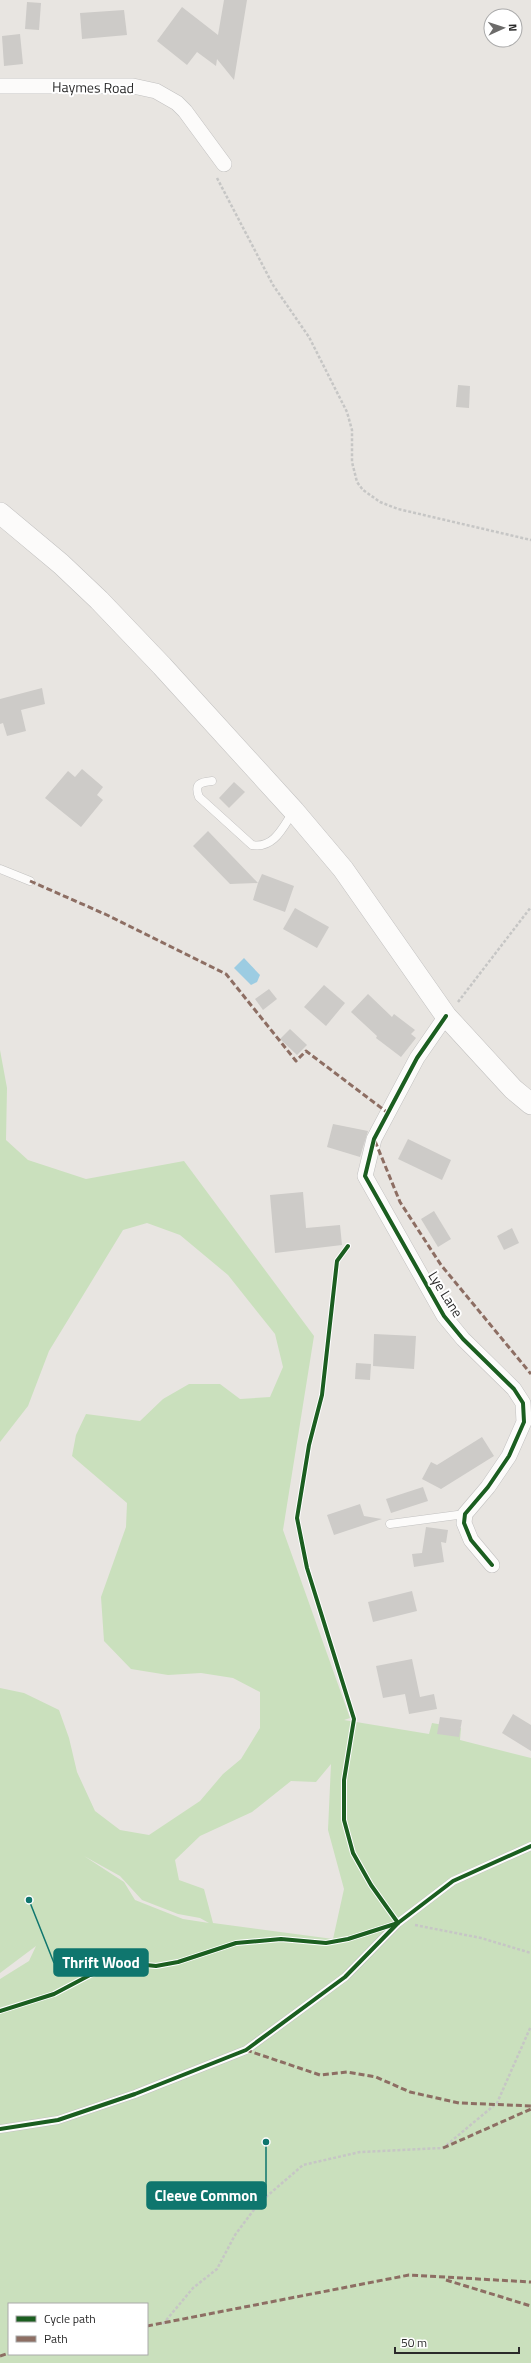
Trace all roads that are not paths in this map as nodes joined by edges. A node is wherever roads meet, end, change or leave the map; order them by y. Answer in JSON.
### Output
{"nodes":[{"id":1,"x":0,"y":86,"type":"edge"},
{"id":2,"x":219,"y":168,"type":"road end"},
{"id":3,"x":0,"y":513,"type":"edge"},
{"id":4,"x":212,"y":781,"type":"dead end"},
{"id":5,"x":294,"y":811,"type":"junction"},
{"id":6,"x":0,"y":869,"type":"edge"},
{"id":7,"x":30,"y":881,"type":"dead end"},
{"id":8,"x":446,"y":1016,"type":"junction"},
{"id":9,"x":531,"y":1104,"type":"edge"},
{"id":10,"x":464,"y":1514,"type":"junction"},
{"id":11,"x":390,"y":1524,"type":"dead end"},
{"id":12,"x":492,"y":1564,"type":"dead end"},
{"id":13,"x":531,"y":1846,"type":"edge"},
{"id":14,"x":0,"y":2130,"type":"edge"}],
"edges":[{"from":1,"to":2,"type":"street","name":"Haymes Road"},
{"from":3,"to":5,"type":"main road"},
{"from":4,"to":5,"type":"lane"},
{"from":5,"to":8,"type":"main road"},
{"from":6,"to":7,"type":"lane"},
{"from":8,"to":9,"type":"main road"},
{"from":8,"to":10,"type":"street","name":"Lye Lane"},
{"from":10,"to":11,"type":"lane"},
{"from":10,"to":12,"type":"street"},
{"from":13,"to":14,"type":"lane"}]}
